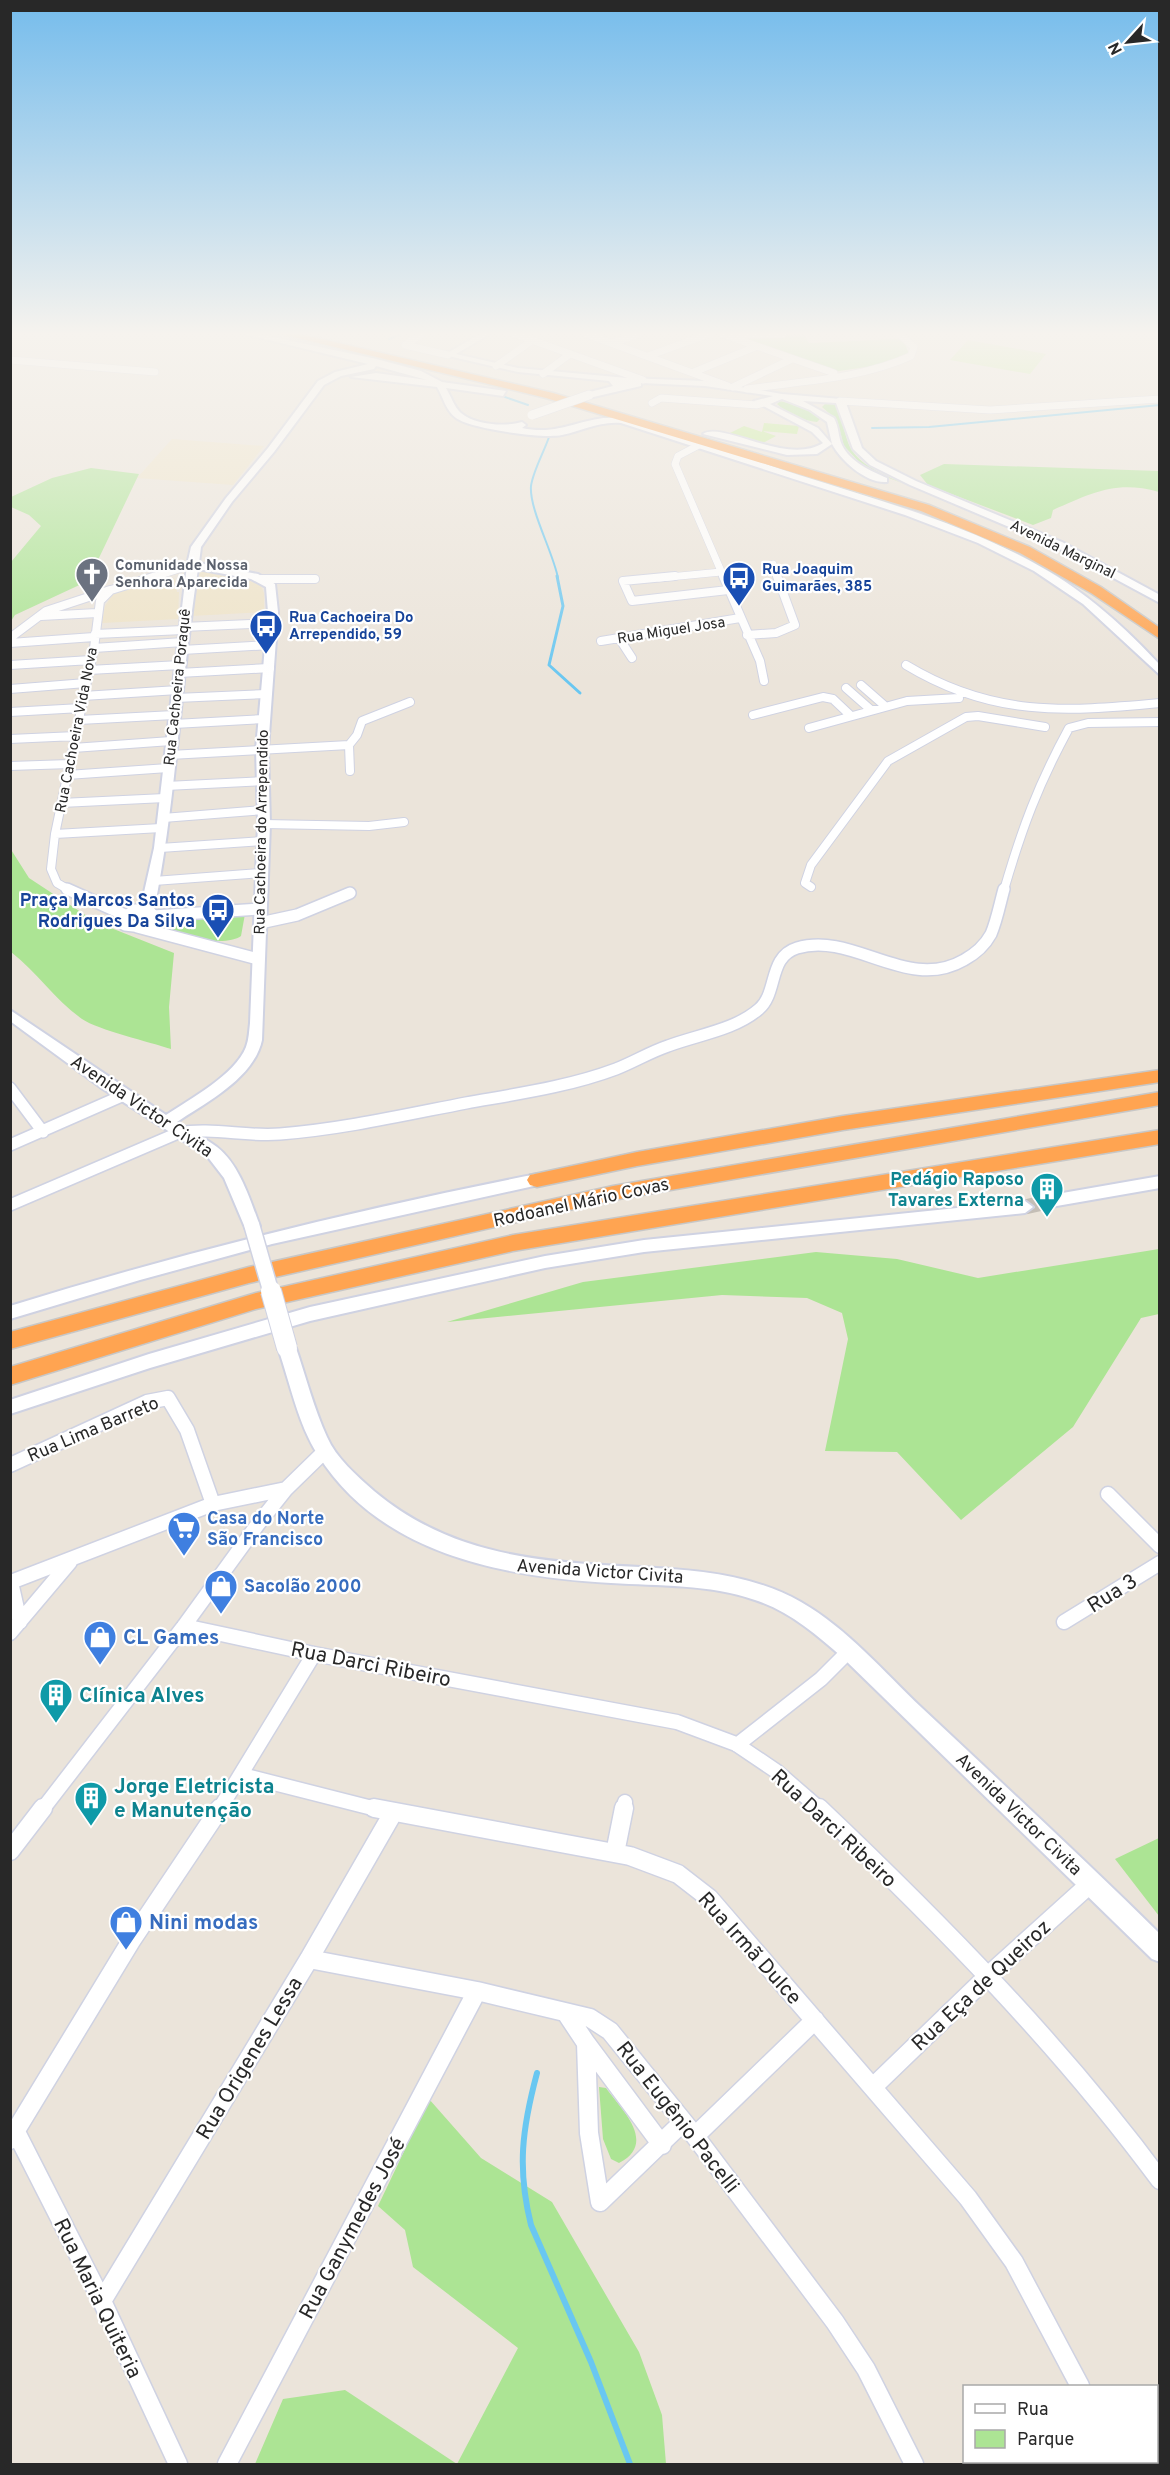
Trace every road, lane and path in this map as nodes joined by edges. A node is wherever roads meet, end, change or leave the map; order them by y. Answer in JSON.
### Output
{"nodes":[{"id":1,"x":271,"y":450,"type":"edge"},
{"id":2,"x":688,"y":450,"type":"edge"},
{"id":3,"x":730,"y":450,"type":"edge"},
{"id":4,"x":731,"y":450,"type":"edge"},
{"id":5,"x":738,"y":450,"type":"edge"},
{"id":6,"x":775,"y":450,"type":"edge"},
{"id":7,"x":818,"y":450,"type":"edge"},
{"id":8,"x":842,"y":450,"type":"edge"},
{"id":9,"x":858,"y":450,"type":"edge"},
{"id":10,"x":1003,"y":531,"type":"junction"},
{"id":11,"x":773,"y":564,"type":"dead end"},
{"id":12,"x":192,"y":565,"type":"junction"},
{"id":13,"x":721,"y":572,"type":"junction"},
{"id":14,"x":1074,"y":576,"type":"junction"},
{"id":15,"x":261,"y":579,"type":"junction"},
{"id":16,"x":315,"y":579,"type":"dead end"},
{"id":17,"x":111,"y":590,"type":"junction"},
{"id":18,"x":728,"y":591,"type":"junction"},
{"id":19,"x":1160,"y":600,"type":"edge"},
{"id":20,"x":97,"y":613,"type":"junction"},
{"id":21,"x":35,"y":617,"type":"junction"},
{"id":22,"x":740,"y":618,"type":"junction"},
{"id":23,"x":272,"y":623,"type":"junction"},
{"id":24,"x":1160,"y":623,"type":"edge"},
{"id":25,"x":183,"y":629,"type":"junction"},
{"id":26,"x":95,"y":635,"type":"junction"},
{"id":27,"x":747,"y":635,"type":"junction"},
{"id":28,"x":1160,"y":635,"type":"edge"},
{"id":29,"x":10,"y":638,"type":"edge"},
{"id":30,"x":619,"y":638,"type":"junction"},
{"id":31,"x":601,"y":641,"type":"dead end"},
{"id":32,"x":10,"y":643,"type":"edge"},
{"id":33,"x":271,"y":645,"type":"junction"},
{"id":34,"x":182,"y":646,"type":"junction"},
{"id":35,"x":94,"y":648,"type":"junction"},
{"id":36,"x":1160,"y":652,"type":"edge"},
{"id":37,"x":632,"y":658,"type":"dead end"},
{"id":38,"x":91,"y":660,"type":"junction"},
{"id":39,"x":10,"y":665,"type":"edge"},
{"id":40,"x":906,"y":665,"type":"dead end"},
{"id":41,"x":270,"y":668,"type":"junction"},
{"id":42,"x":179,"y":669,"type":"junction"},
{"id":43,"x":89,"y":670,"type":"junction"},
{"id":44,"x":1160,"y":672,"type":"edge"},
{"id":45,"x":764,"y":681,"type":"dead end"},
{"id":46,"x":86,"y":683,"type":"junction"},
{"id":47,"x":861,"y":685,"type":"dead end"},
{"id":48,"x":846,"y":688,"type":"dead end"},
{"id":49,"x":10,"y":689,"type":"edge"},
{"id":50,"x":177,"y":694,"type":"junction"},
{"id":51,"x":266,"y":694,"type":"junction"},
{"id":52,"x":84,"y":696,"type":"junction"},
{"id":53,"x":966,"y":698,"type":"junction"},
{"id":54,"x":410,"y":702,"type":"dead end"},
{"id":55,"x":1160,"y":703,"type":"edge"},
{"id":56,"x":885,"y":706,"type":"junction"},
{"id":57,"x":81,"y":708,"type":"junction"},
{"id":58,"x":871,"y":710,"type":"junction"},
{"id":59,"x":10,"y":712,"type":"edge"},
{"id":60,"x":753,"y":715,"type":"dead end"},
{"id":61,"x":851,"y":716,"type":"junction"},
{"id":62,"x":978,"y":716,"type":"junction"},
{"id":63,"x":264,"y":719,"type":"junction"},
{"id":64,"x":79,"y":720,"type":"junction"},
{"id":65,"x":174,"y":720,"type":"junction"},
{"id":66,"x":1160,"y":722,"type":"edge"},
{"id":67,"x":1045,"y":727,"type":"dead end"},
{"id":68,"x":809,"y":728,"type":"dead end"},
{"id":69,"x":76,"y":735,"type":"junction"},
{"id":70,"x":10,"y":739,"type":"edge"},
{"id":71,"x":171,"y":741,"type":"junction"},
{"id":72,"x":349,"y":745,"type":"junction"},
{"id":73,"x":73,"y":748,"type":"junction"},
{"id":74,"x":262,"y":750,"type":"junction"},
{"id":75,"x":170,"y":755,"type":"junction"},
{"id":76,"x":70,"y":764,"type":"junction"},
{"id":77,"x":10,"y":766,"type":"edge"},
{"id":78,"x":168,"y":768,"type":"junction"},
{"id":79,"x":350,"y":771,"type":"dead end"},
{"id":80,"x":67,"y":775,"type":"junction"},
{"id":81,"x":264,"y":781,"type":"junction"},
{"id":82,"x":165,"y":792,"type":"junction"},
{"id":83,"x":61,"y":804,"type":"junction"},
{"id":84,"x":264,"y":810,"type":"junction"},
{"id":85,"x":404,"y":822,"type":"dead end"},
{"id":86,"x":162,"y":823,"type":"junction"},
{"id":87,"x":264,"y":824,"type":"junction"},
{"id":88,"x":55,"y":834,"type":"junction"},
{"id":89,"x":262,"y":842,"type":"junction"},
{"id":90,"x":160,"y":848,"type":"junction"},
{"id":91,"x":261,"y":873,"type":"junction"},
{"id":92,"x":154,"y":881,"type":"junction"},
{"id":93,"x":811,"y":888,"type":"dead end"},
{"id":94,"x":350,"y":893,"type":"dead end"},
{"id":95,"x":125,"y":915,"type":"junction"},
{"id":96,"x":150,"y":916,"type":"junction"},
{"id":97,"x":260,"y":916,"type":"junction"},
{"id":98,"x":137,"y":927,"type":"junction"},
{"id":99,"x":165,"y":934,"type":"junction"},
{"id":100,"x":258,"y":959,"type":"junction"},
{"id":101,"x":10,"y":1014,"type":"edge"},
{"id":102,"x":1160,"y":1076,"type":"edge"},
{"id":103,"x":1160,"y":1086,"type":"edge"},
{"id":104,"x":10,"y":1088,"type":"edge"},
{"id":105,"x":124,"y":1095,"type":"junction"},
{"id":106,"x":1160,"y":1098,"type":"edge"},
{"id":107,"x":167,"y":1121,"type":"junction"},
{"id":108,"x":44,"y":1132,"type":"junction"},
{"id":109,"x":182,"y":1132,"type":"junction"},
{"id":110,"x":1160,"y":1137,"type":"edge"},
{"id":111,"x":10,"y":1145,"type":"edge"},
{"id":112,"x":537,"y":1180,"type":"junction"},
{"id":113,"x":1160,"y":1182,"type":"edge"},
{"id":114,"x":1051,"y":1201,"type":"tunnel mouth"},
{"id":115,"x":10,"y":1205,"type":"edge"},
{"id":116,"x":1025,"y":1207,"type":"tunnel mouth"},
{"id":117,"x":10,"y":1313,"type":"edge"},
{"id":118,"x":10,"y":1341,"type":"edge"},
{"id":119,"x":10,"y":1376,"type":"edge"},
{"id":120,"x":10,"y":1407,"type":"edge"},
{"id":121,"x":325,"y":1452,"type":"junction"},
{"id":122,"x":10,"y":1465,"type":"edge"},
{"id":123,"x":286,"y":1489,"type":"junction"},
{"id":124,"x":1108,"y":1494,"type":"dead end"},
{"id":125,"x":213,"y":1504,"type":"junction"},
{"id":126,"x":1160,"y":1546,"type":"edge"},
{"id":127,"x":70,"y":1561,"type":"junction"},
{"id":128,"x":1160,"y":1563,"type":"edge"},
{"id":129,"x":10,"y":1582,"type":"edge"},
{"id":130,"x":1064,"y":1622,"type":"dead end"},
{"id":131,"x":183,"y":1626,"type":"junction"},
{"id":132,"x":15,"y":1627,"type":"edge"},
{"id":133,"x":849,"y":1652,"type":"junction"},
{"id":134,"x":314,"y":1654,"type":"junction"},
{"id":135,"x":737,"y":1745,"type":"junction"},
{"id":136,"x":242,"y":1775,"type":"junction"},
{"id":137,"x":625,"y":1802,"type":"dead end"},
{"id":138,"x":393,"y":1813,"type":"junction"},
{"id":139,"x":10,"y":1851,"type":"edge"},
{"id":140,"x":615,"y":1854,"type":"junction"},
{"id":141,"x":1091,"y":1883,"type":"junction"},
{"id":142,"x":1160,"y":1951,"type":"edge"},
{"id":143,"x":309,"y":1959,"type":"junction"},
{"id":144,"x":988,"y":1976,"type":"junction"},
{"id":145,"x":477,"y":1991,"type":"junction"},
{"id":146,"x":566,"y":2013,"type":"junction"},
{"id":147,"x":815,"y":2020,"type":"junction"},
{"id":148,"x":586,"y":2043,"type":"junction"},
{"id":149,"x":873,"y":2087,"type":"junction"},
{"id":150,"x":689,"y":2129,"type":"junction"},
{"id":151,"x":13,"y":2136,"type":"edge"},
{"id":152,"x":662,"y":2145,"type":"junction"},
{"id":153,"x":1160,"y":2180,"type":"edge"},
{"id":154,"x":102,"y":2301,"type":"junction"},
{"id":155,"x":1079,"y":2385,"type":"edge"},
{"id":156,"x":178,"y":2464,"type":"edge"},
{"id":157,"x":227,"y":2464,"type":"edge"},
{"id":158,"x":914,"y":2464,"type":"edge"}],
"edges":[{"from":1,"to":12,"type":"main road","name":"Rua Cachoeira Poraquê"},
{"from":2,"to":13,"type":"street"},
{"from":3,"to":44,"type":"main road"},
{"from":4,"to":14,"type":"highway"},
{"from":5,"to":10,"type":"highway"},
{"from":6,"to":7,"type":"main road"},
{"from":8,"to":10,"type":"main road","name":"Avenida Marginal"},
{"from":9,"to":19,"type":"main road","name":"Avenida Marginal"},
{"from":10,"to":24,"type":"highway"},
{"from":11,"to":27,"type":"street"},
{"from":12,"to":15,"type":"main road"},
{"from":12,"to":17,"type":"street"},
{"from":12,"to":25,"type":"main road","name":"Rua Cachoeira Poraquê"},
{"from":13,"to":18,"type":"street"},
{"from":13,"to":18,"type":"street"},
{"from":14,"to":28,"type":"highway"},
{"from":14,"to":36,"type":"highway"},
{"from":15,"to":16,"type":"street"},
{"from":15,"to":23,"type":"main road","name":"Rua Cachoeira do Arrependido"},
{"from":17,"to":20,"type":"street","name":"Rua Cachoeira Vida Nova"},
{"from":17,"to":21,"type":"street"},
{"from":18,"to":22,"type":"street"},
{"from":20,"to":21,"type":"street"},
{"from":20,"to":26,"type":"street","name":"Rua Cachoeira Vida Nova"},
{"from":21,"to":29,"type":"street"},
{"from":22,"to":27,"type":"street"},
{"from":22,"to":30,"type":"street","name":"Rua Miguel Josa"},
{"from":23,"to":25,"type":"street"},
{"from":23,"to":33,"type":"main road","name":"Rua Cachoeira do Arrependido"},
{"from":25,"to":26,"type":"street"},
{"from":25,"to":34,"type":"main road","name":"Rua Cachoeira Poraquê"},
{"from":26,"to":32,"type":"street"},
{"from":26,"to":35,"type":"street","name":"Rua Cachoeira Vida Nova"},
{"from":27,"to":45,"type":"street"},
{"from":30,"to":31,"type":"street","name":"Rua Miguel Josa"},
{"from":30,"to":37,"type":"street"},
{"from":33,"to":34,"type":"street"},
{"from":33,"to":41,"type":"main road","name":"Rua Cachoeira do Arrependido"},
{"from":34,"to":35,"type":"street"},
{"from":34,"to":42,"type":"main road","name":"Rua Cachoeira Poraquê"},
{"from":35,"to":38,"type":"street","name":"Rua Cachoeira Vida Nova"},
{"from":38,"to":39,"type":"street"},
{"from":38,"to":43,"type":"street","name":"Rua Cachoeira Vida Nova"},
{"from":40,"to":53,"type":"street"},
{"from":41,"to":42,"type":"street"},
{"from":41,"to":51,"type":"main road","name":"Rua Cachoeira do Arrependido"},
{"from":42,"to":43,"type":"street"},
{"from":42,"to":50,"type":"main road","name":"Rua Cachoeira Poraquê"},
{"from":43,"to":46,"type":"street","name":"Rua Cachoeira Vida Nova"},
{"from":46,"to":49,"type":"street"},
{"from":46,"to":52,"type":"street","name":"Rua Cachoeira Vida Nova"},
{"from":47,"to":56,"type":"street"},
{"from":48,"to":58,"type":"street"},
{"from":50,"to":51,"type":"street"},
{"from":50,"to":52,"type":"street"},
{"from":50,"to":65,"type":"main road","name":"Rua Cachoeira Poraquê"},
{"from":51,"to":63,"type":"main road","name":"Rua Cachoeira do Arrependido"},
{"from":52,"to":57,"type":"street","name":"Rua Cachoeira Vida Nova"},
{"from":53,"to":55,"type":"street"},
{"from":53,"to":56,"type":"street"},
{"from":53,"to":62,"type":"street"},
{"from":54,"to":72,"type":"street"},
{"from":56,"to":58,"type":"street"},
{"from":57,"to":59,"type":"street"},
{"from":57,"to":64,"type":"street","name":"Rua Cachoeira Vida Nova"},
{"from":58,"to":61,"type":"street"},
{"from":60,"to":61,"type":"street"},
{"from":61,"to":68,"type":"street"},
{"from":62,"to":67,"type":"street"},
{"from":62,"to":93,"type":"street"},
{"from":63,"to":65,"type":"street"},
{"from":63,"to":74,"type":"main road","name":"Rua Cachoeira do Arrependido"},
{"from":64,"to":65,"type":"street"},
{"from":64,"to":69,"type":"street","name":"Rua Cachoeira Vida Nova"},
{"from":65,"to":71,"type":"main road","name":"Rua Cachoeira Poraquê"},
{"from":66,"to":109,"type":"street"},
{"from":69,"to":70,"type":"street"},
{"from":69,"to":73,"type":"street","name":"Rua Cachoeira Vida Nova"},
{"from":71,"to":73,"type":"street"},
{"from":71,"to":75,"type":"main road","name":"Rua Cachoeira Poraquê"},
{"from":72,"to":74,"type":"street"},
{"from":72,"to":79,"type":"street"},
{"from":73,"to":76,"type":"street","name":"Rua Cachoeira Vida Nova"},
{"from":74,"to":75,"type":"street"},
{"from":74,"to":81,"type":"main road","name":"Rua Cachoeira do Arrependido"},
{"from":75,"to":78,"type":"main road","name":"Rua Cachoeira Poraquê"},
{"from":76,"to":77,"type":"street"},
{"from":76,"to":80,"type":"street","name":"Rua Cachoeira Vida Nova"},
{"from":78,"to":80,"type":"street"},
{"from":78,"to":82,"type":"main road","name":"Rua Cachoeira Poraquê"},
{"from":80,"to":83,"type":"street","name":"Rua Cachoeira Vida Nova"},
{"from":81,"to":82,"type":"street"},
{"from":81,"to":84,"type":"main road","name":"Rua Cachoeira do Arrependido"},
{"from":82,"to":83,"type":"street"},
{"from":82,"to":86,"type":"main road","name":"Rua Cachoeira Poraquê"},
{"from":83,"to":88,"type":"street","name":"Rua Cachoeira Vida Nova"},
{"from":84,"to":86,"type":"street"},
{"from":84,"to":87,"type":"main road","name":"Rua Cachoeira do Arrependido"},
{"from":85,"to":87,"type":"street"},
{"from":86,"to":88,"type":"street"},
{"from":86,"to":90,"type":"main road","name":"Rua Cachoeira Poraquê"},
{"from":87,"to":89,"type":"main road","name":"Rua Cachoeira do Arrependido"},
{"from":88,"to":95,"type":"street","name":"Rua Cachoeira Vida Nova"},
{"from":89,"to":90,"type":"street"},
{"from":89,"to":91,"type":"main road","name":"Rua Cachoeira do Arrependido"},
{"from":90,"to":92,"type":"main road","name":"Rua Cachoeira Poraquê"},
{"from":91,"to":92,"type":"street"},
{"from":91,"to":97,"type":"main road","name":"Rua Cachoeira do Arrependido"},
{"from":92,"to":96,"type":"main road","name":"Rua Cachoeira Poraquê"},
{"from":94,"to":97,"type":"street"},
{"from":95,"to":96,"type":"street"},
{"from":95,"to":98,"type":"street"},
{"from":96,"to":97,"type":"street"},
{"from":96,"to":98,"type":"street"},
{"from":96,"to":99,"type":"street"},
{"from":97,"to":100,"type":"main road","name":"Rua Cachoeira do Arrependido"},
{"from":98,"to":99,"type":"street"},
{"from":99,"to":100,"type":"street"},
{"from":100,"to":107,"type":"main road","name":"Rua Cachoeira do Arrependido"},
{"from":101,"to":105,"type":"main road","name":"Avenida Victor Civita"},
{"from":102,"to":112,"type":"highway"},
{"from":103,"to":112,"type":"highway"},
{"from":104,"to":108,"type":"street"},
{"from":105,"to":107,"type":"main road","name":"Avenida Victor Civita"},
{"from":105,"to":108,"type":"street"},
{"from":106,"to":118,"type":"highway","name":"Rodoanel Mário Covas"},
{"from":107,"to":109,"type":"main road","name":"Avenida Victor Civita"},
{"from":108,"to":111,"type":"street"},
{"from":109,"to":115,"type":"street"},
{"from":109,"to":121,"type":"main road","name":"Avenida Victor Civita","bridge":true},
{"from":110,"to":119,"type":"highway","name":"Rodoanel Mário Covas"},
{"from":112,"to":117,"type":"main road"},
{"from":113,"to":114,"type":"main road"},
{"from":116,"to":120,"type":"main road"},
{"from":121,"to":123,"type":"street"},
{"from":121,"to":133,"type":"main road","name":"Avenida Victor Civita"},
{"from":122,"to":125,"type":"street","name":"Rua Lima Barreto"},
{"from":123,"to":125,"type":"street"},
{"from":123,"to":131,"type":"street"},
{"from":124,"to":126,"type":"street"},
{"from":125,"to":127,"type":"street"},
{"from":127,"to":129,"type":"street"},
{"from":127,"to":132,"type":"street"},
{"from":128,"to":130,"type":"street","name":"Rua 3"},
{"from":129,"to":132,"type":"street"},
{"from":131,"to":134,"type":"street","name":"Rua Darci Ribeiro"},
{"from":131,"to":139,"type":"street"},
{"from":133,"to":135,"type":"street"},
{"from":133,"to":141,"type":"main road","name":"Avenida Victor Civita"},
{"from":134,"to":135,"type":"street","name":"Rua Darci Ribeiro"},
{"from":134,"to":136,"type":"street"},
{"from":135,"to":144,"type":"street","name":"Rua Darci Ribeiro"},
{"from":136,"to":138,"type":"street","name":"Rua Irmã Dulce"},
{"from":136,"to":151,"type":"street"},
{"from":137,"to":140,"type":"street"},
{"from":138,"to":140,"type":"street","name":"Rua Irmã Dulce"},
{"from":138,"to":143,"type":"street","name":"Rua Origenes Lessa"},
{"from":140,"to":147,"type":"street","name":"Rua Irmã Dulce"},
{"from":141,"to":142,"type":"main road","name":"Avenida Victor Civita"},
{"from":141,"to":144,"type":"street","name":"Rua Eça de Queiroz"},
{"from":143,"to":145,"type":"street","name":"Rua Eugênio Pacelli"},
{"from":143,"to":154,"type":"street","name":"Rua Origenes Lessa"},
{"from":144,"to":149,"type":"street","name":"Rua Eça de Queiroz"},
{"from":144,"to":153,"type":"street","name":"Rua Darci Ribeiro"},
{"from":145,"to":146,"type":"street","name":"Rua Eugênio Pacelli"},
{"from":145,"to":157,"type":"street","name":"Rua Ganymedes José"},
{"from":146,"to":148,"type":"street"},
{"from":146,"to":150,"type":"street","name":"Rua Eugênio Pacelli"},
{"from":147,"to":149,"type":"street","name":"Rua Irmã Dulce"},
{"from":147,"to":150,"type":"street"},
{"from":148,"to":152,"type":"street"},
{"from":148,"to":152,"type":"street"},
{"from":149,"to":155,"type":"street","name":"Rua Irmã Dulce"},
{"from":150,"to":152,"type":"street"},
{"from":150,"to":158,"type":"street","name":"Rua Eugênio Pacelli"},
{"from":151,"to":154,"type":"street","name":"Rua Maria Quiteria"},
{"from":154,"to":156,"type":"street","name":"Rua Maria Quiteria"}]}
